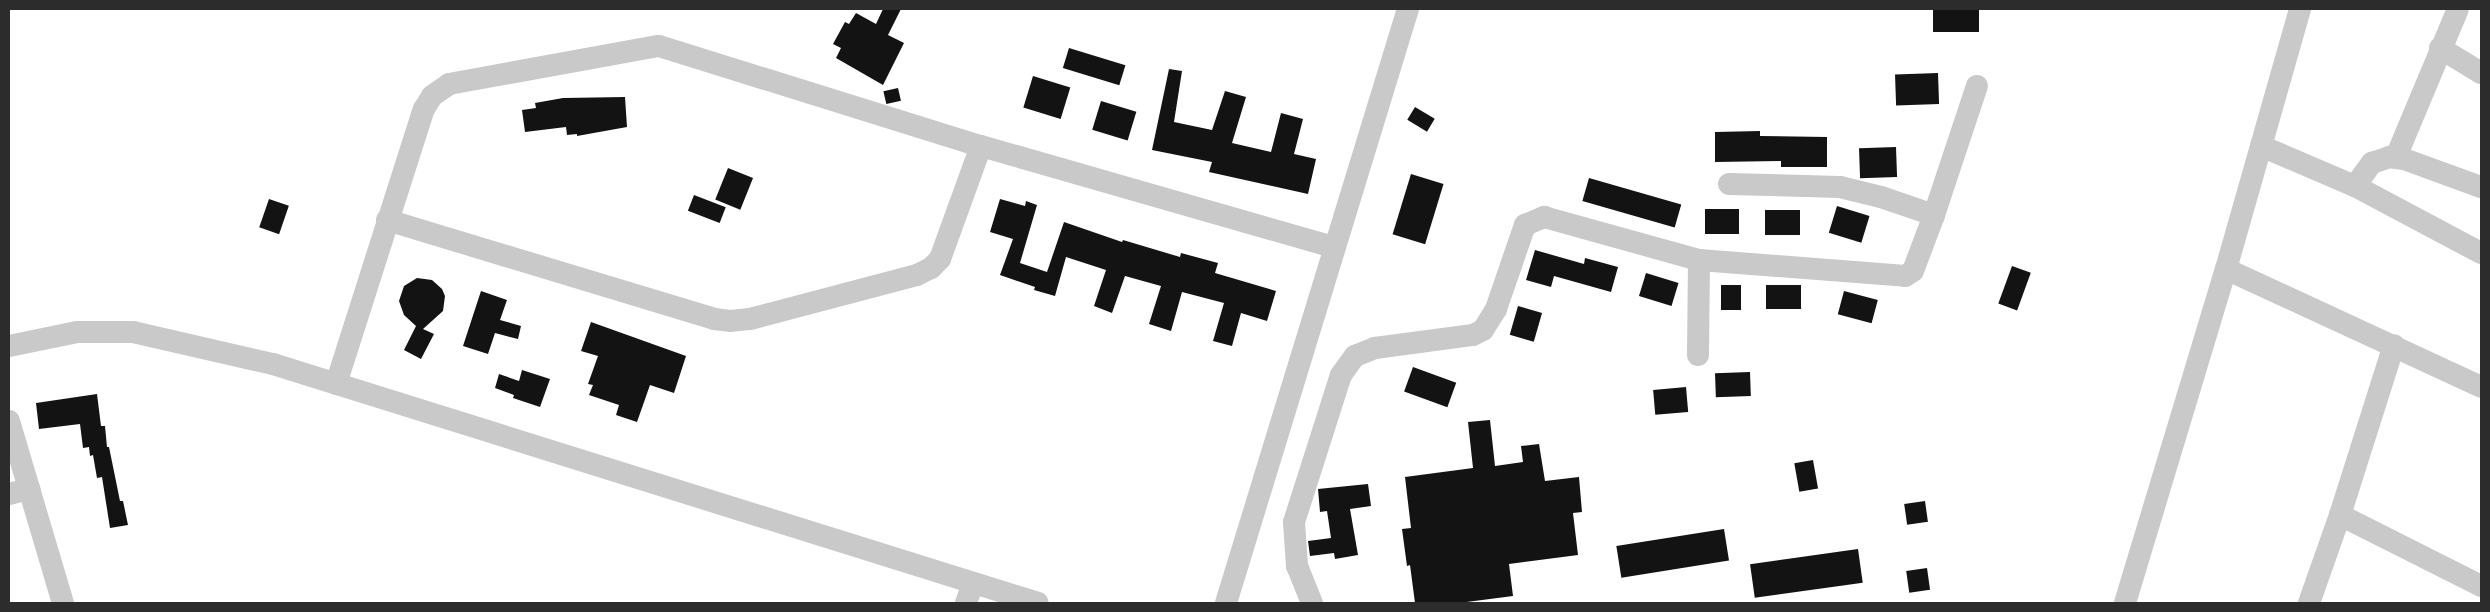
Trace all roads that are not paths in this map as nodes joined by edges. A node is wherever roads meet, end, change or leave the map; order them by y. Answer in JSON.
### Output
{"nodes":[{"id":1,"x":1408,"y":9,"type":"edge"},
{"id":2,"x":2300,"y":9,"type":"edge"},
{"id":3,"x":2458,"y":9,"type":"edge"},
{"id":4,"x":2440,"y":48,"type":"junction"},
{"id":5,"x":2481,"y":73,"type":"edge"},
{"id":6,"x":1977,"y":86,"type":"dead end"},
{"id":7,"x":981,"y":146,"type":"junction"},
{"id":8,"x":2261,"y":146,"type":"junction"},
{"id":9,"x":2396,"y":157,"type":"junction"},
{"id":10,"x":1730,"y":184,"type":"dead end"},
{"id":11,"x":2355,"y":186,"type":"junction"},
{"id":12,"x":2481,"y":186,"type":"edge"},
{"id":13,"x":1934,"y":215,"type":"junction"},
{"id":14,"x":387,"y":220,"type":"junction"},
{"id":15,"x":1334,"y":247,"type":"junction"},
{"id":16,"x":2481,"y":253,"type":"edge"},
{"id":17,"x":1699,"y":260,"type":"junction"},
{"id":18,"x":2226,"y":269,"type":"junction"},
{"id":19,"x":2394,"y":345,"type":"junction"},
{"id":20,"x":9,"y":346,"type":"edge"},
{"id":21,"x":1698,"y":355,"type":"dead end"},
{"id":22,"x":336,"y":384,"type":"junction"},
{"id":23,"x":2481,"y":387,"type":"edge"},
{"id":24,"x":9,"y":421,"type":"edge"},
{"id":25,"x":19,"y":491,"type":"edge"},
{"id":26,"x":2340,"y":515,"type":"junction"},
{"id":27,"x":2481,"y":586,"type":"edge"},
{"id":28,"x":969,"y":593,"type":"edge"},
{"id":29,"x":62,"y":603,"type":"edge"},
{"id":30,"x":1038,"y":603,"type":"edge"},
{"id":31,"x":1226,"y":603,"type":"edge"},
{"id":32,"x":1312,"y":603,"type":"edge"},
{"id":33,"x":2125,"y":603,"type":"edge"},
{"id":34,"x":2309,"y":603,"type":"edge"}],
"edges":[{"from":1,"to":15,"type":"street"},
{"from":2,"to":8,"type":"street"},
{"from":3,"to":4,"type":"street"},
{"from":4,"to":5,"type":"street"},
{"from":4,"to":9,"type":"street"},
{"from":6,"to":13,"type":"street"},
{"from":7,"to":14,"type":"street"},
{"from":7,"to":14,"type":"street"},
{"from":7,"to":15,"type":"street"},
{"from":8,"to":11,"type":"street"},
{"from":8,"to":18,"type":"street"},
{"from":9,"to":11,"type":"street"},
{"from":9,"to":12,"type":"street"},
{"from":10,"to":13,"type":"street"},
{"from":11,"to":16,"type":"street"},
{"from":13,"to":17,"type":"street"},
{"from":14,"to":22,"type":"street"},
{"from":15,"to":31,"type":"street"},
{"from":17,"to":21,"type":"street"},
{"from":17,"to":32,"type":"street"},
{"from":18,"to":19,"type":"street"},
{"from":18,"to":33,"type":"street"},
{"from":19,"to":23,"type":"street"},
{"from":19,"to":26,"type":"street"},
{"from":20,"to":22,"type":"street"},
{"from":22,"to":28,"type":"street"},
{"from":24,"to":25,"type":"street"},
{"from":25,"to":29,"type":"street"},
{"from":26,"to":27,"type":"street"},
{"from":26,"to":34,"type":"street"},
{"from":28,"to":30,"type":"street"}]}
